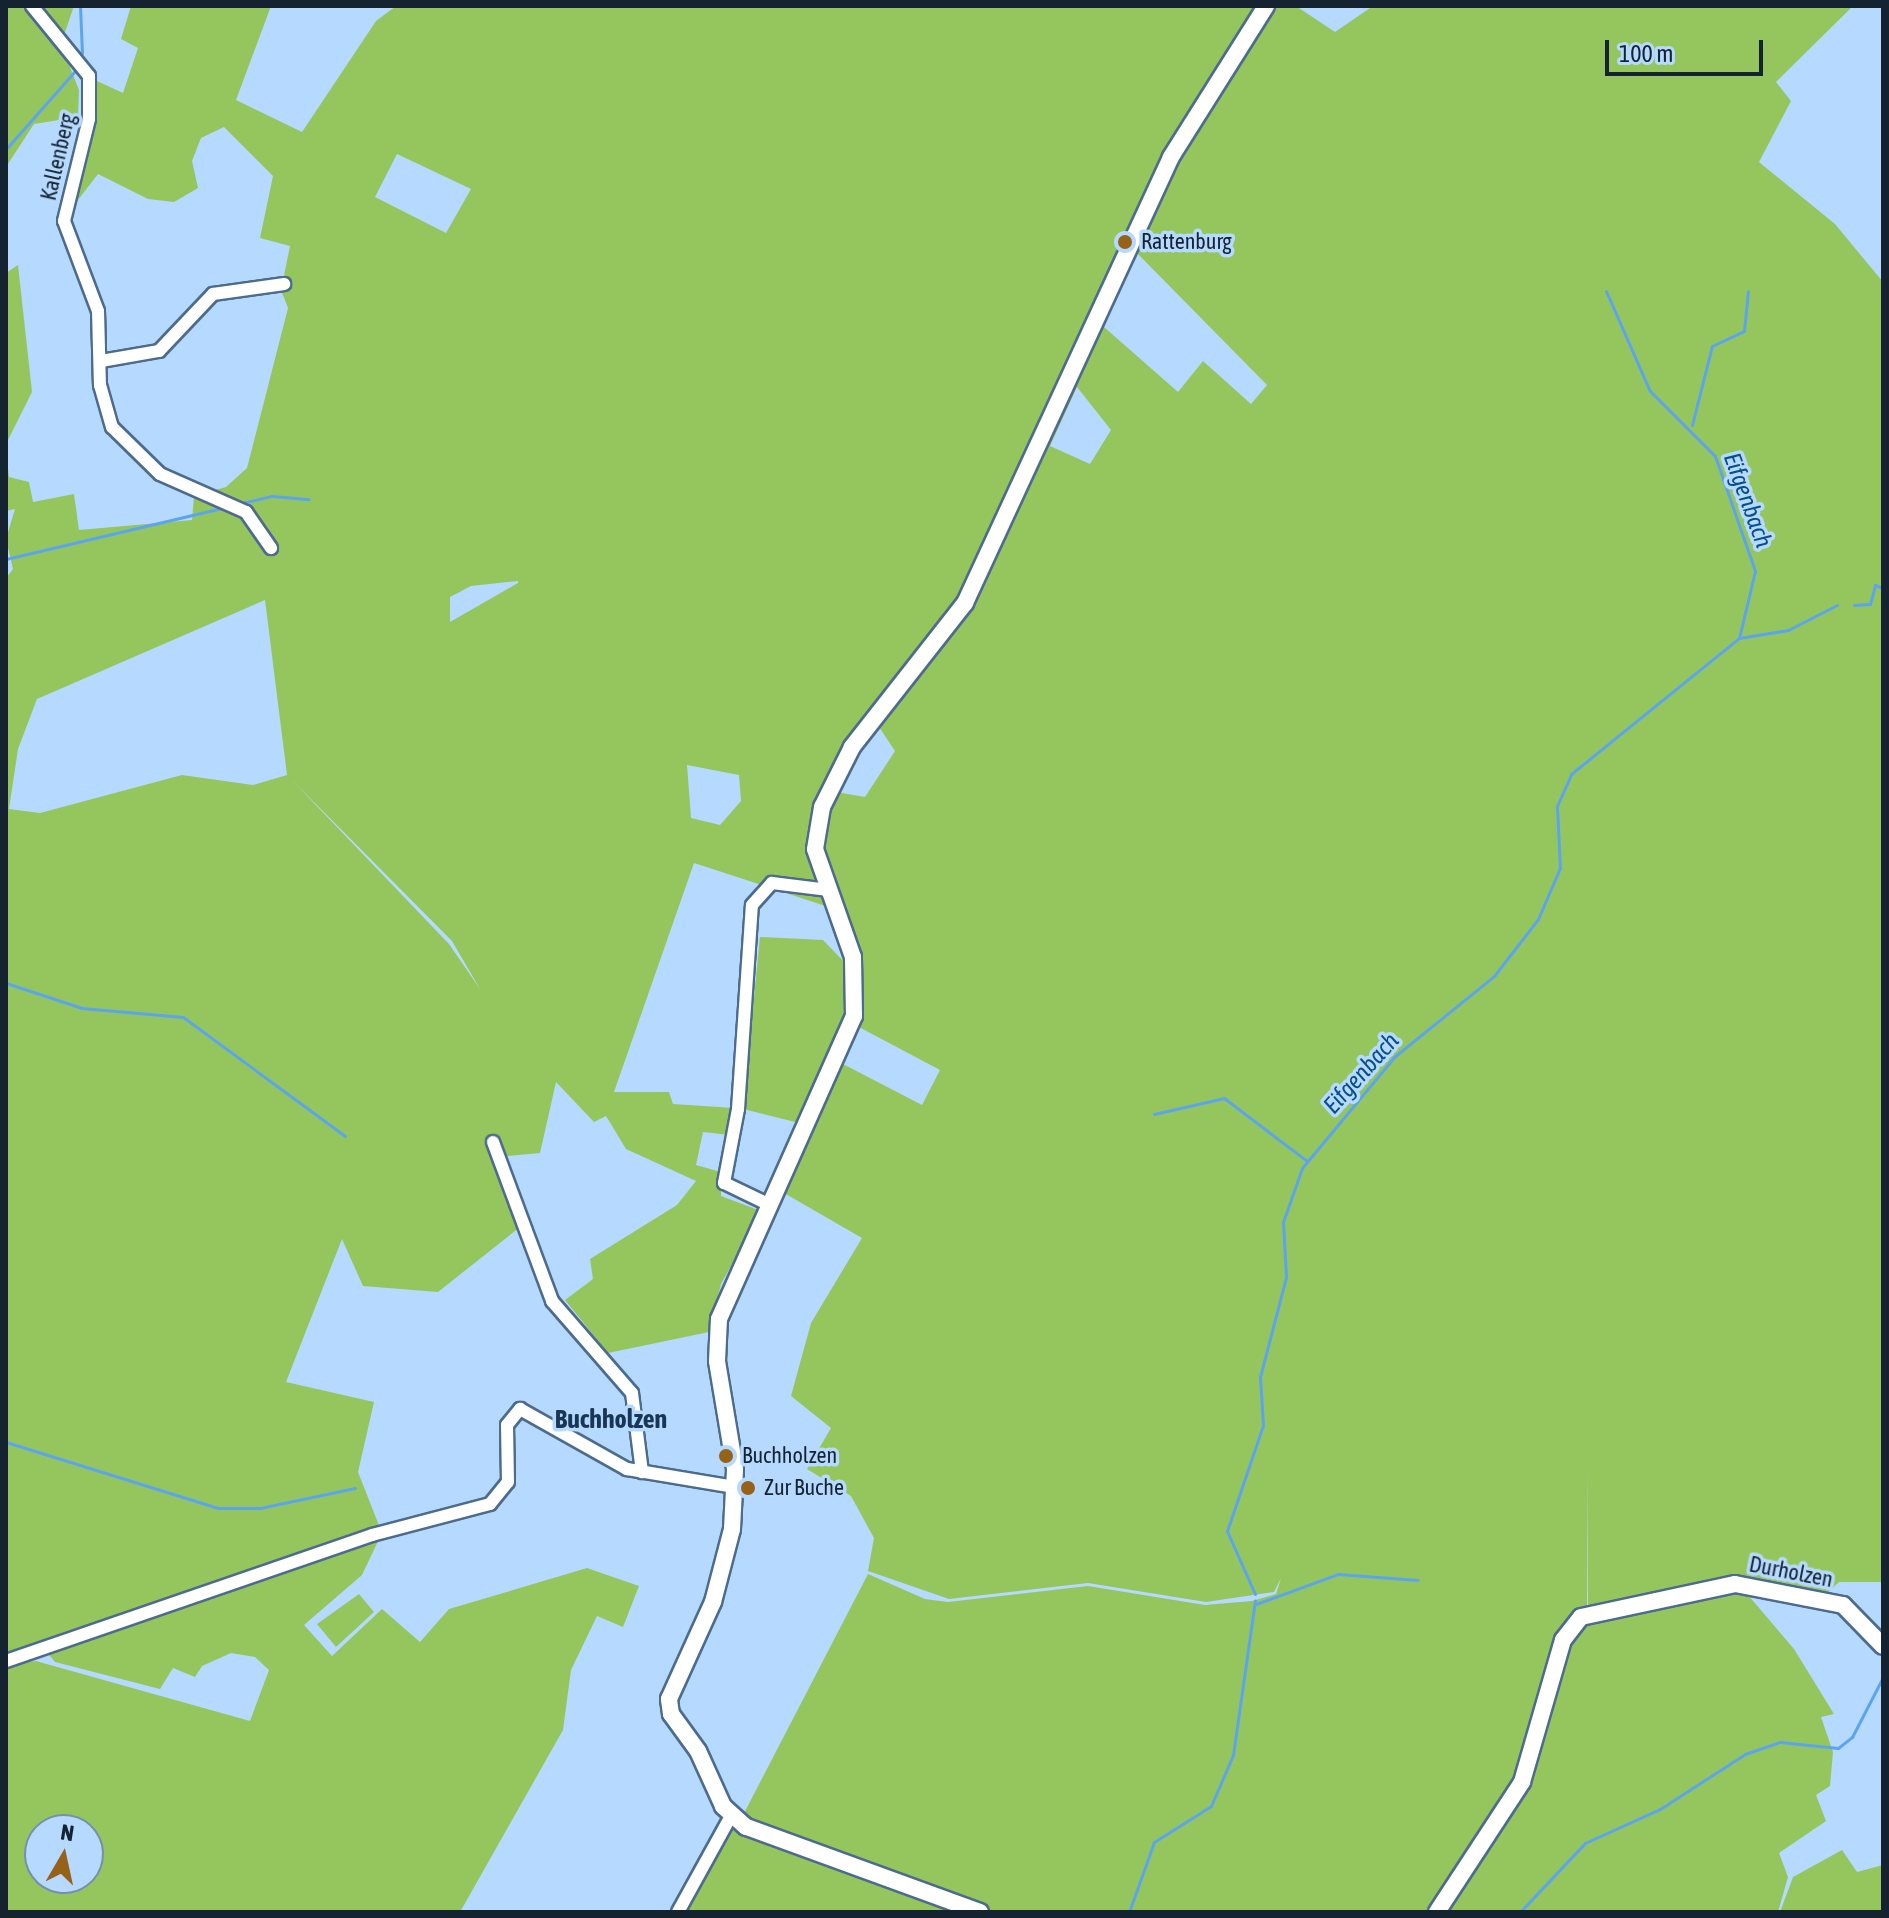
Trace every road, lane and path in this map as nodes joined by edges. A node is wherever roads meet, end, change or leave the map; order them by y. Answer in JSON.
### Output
{"nodes":[{"id":1,"x":32,"y":6,"type":"edge"},
{"id":2,"x":1266,"y":6,"type":"edge"},
{"id":3,"x":284,"y":284,"type":"dead end"},
{"id":4,"x":101,"y":361,"type":"junction"},
{"id":5,"x":271,"y":548,"type":"dead end"},
{"id":6,"x":829,"y":890,"type":"junction"},
{"id":7,"x":493,"y":1142,"type":"dead end"},
{"id":8,"x":770,"y":1205,"type":"junction"},
{"id":9,"x":642,"y":1472,"type":"junction"},
{"id":10,"x":734,"y":1487,"type":"junction"},
{"id":11,"x":1883,"y":1646,"type":"edge"},
{"id":12,"x":6,"y":1661,"type":"edge"},
{"id":13,"x":731,"y":1816,"type":"junction"},
{"id":14,"x":678,"y":1912,"type":"edge"},
{"id":15,"x":980,"y":1912,"type":"edge"},
{"id":16,"x":1437,"y":1912,"type":"edge"}],
"edges":[{"from":1,"to":4,"type":"street","name":"Kallenberg"},
{"from":2,"to":6,"type":"street"},
{"from":3,"to":4,"type":"street"},
{"from":4,"to":5,"type":"street","name":"Kallenberg"},
{"from":6,"to":8,"type":"street"},
{"from":6,"to":8,"type":"street"},
{"from":7,"to":9,"type":"street"},
{"from":8,"to":10,"type":"street"},
{"from":9,"to":10,"type":"street"},
{"from":9,"to":12,"type":"street"},
{"from":10,"to":13,"type":"street"},
{"from":11,"to":16,"type":"street","name":"Durholzen"},
{"from":13,"to":14,"type":"street"},
{"from":13,"to":15,"type":"street"}]}
